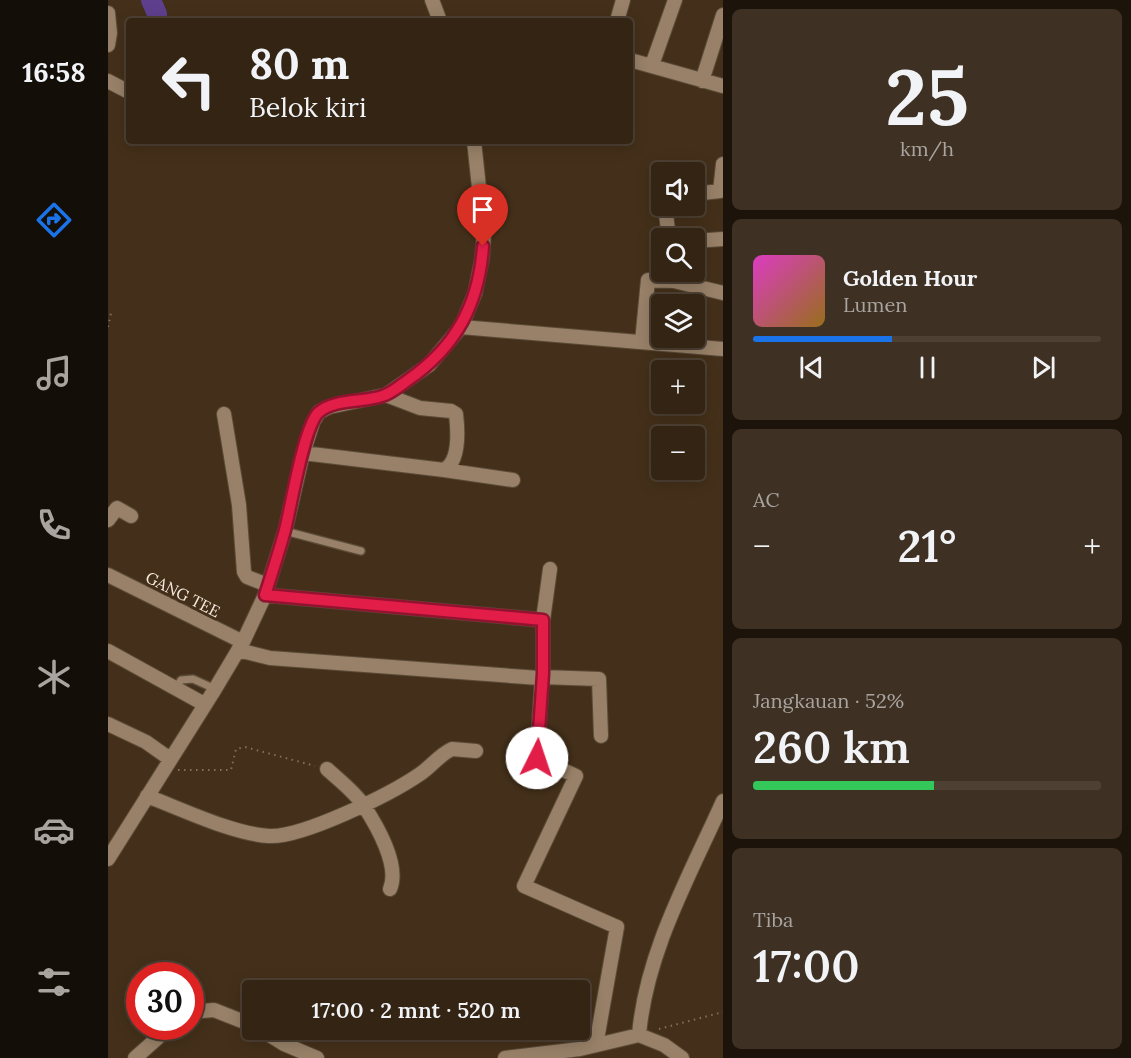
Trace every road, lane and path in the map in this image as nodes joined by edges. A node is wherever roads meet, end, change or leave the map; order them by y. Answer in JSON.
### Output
{"nodes":[{"id":1,"x":432,"y":0,"type":"edge"},
{"id":2,"x":623,"y":0,"type":"edge"},
{"id":3,"x":675,"y":0,"type":"edge"},
{"id":4,"x":108,"y":13,"type":"edge"},
{"id":5,"x":723,"y":15,"type":"edge"},
{"id":6,"x":439,"y":18,"type":"edge"},
{"id":7,"x":618,"y":18,"type":"edge"},
{"id":8,"x":108,"y":45,"type":"edge"},
{"id":9,"x":633,"y":61,"type":"edge"},
{"id":10,"x":652,"y":65,"type":"junction"},
{"id":11,"x":108,"y":81,"type":"edge"},
{"id":12,"x":702,"y":81,"type":"junction"},
{"id":13,"x":723,"y":86,"type":"edge"},
{"id":14,"x":126,"y":90,"type":"edge"},
{"id":15,"x":474,"y":144,"type":"edge"},
{"id":16,"x":723,"y":164,"type":"edge"},
{"id":17,"x":705,"y":193,"type":"edge"},
{"id":18,"x":723,"y":239,"type":"edge"},
{"id":19,"x":705,"y":240,"type":"edge"},
{"id":20,"x":651,"y":280,"type":"edge"},
{"id":21,"x":692,"y":282,"type":"edge"},
{"id":22,"x":723,"y":292,"type":"edge"},
{"id":23,"x":111,"y":313,"type":"dead end"},
{"id":24,"x":108,"y":327,"type":"edge"},
{"id":25,"x":461,"y":327,"type":"junction"},
{"id":26,"x":642,"y":342,"type":"junction"},
{"id":27,"x":723,"y":349,"type":"edge"},
{"id":28,"x":386,"y":395,"type":"junction"},
{"id":29,"x":224,"y":414,"type":"dead end"},
{"id":30,"x":303,"y":453,"type":"junction"},
{"id":31,"x":444,"y":470,"type":"junction"},
{"id":32,"x":513,"y":480,"type":"dead end"},
{"id":33,"x":131,"y":516,"type":"dead end"},
{"id":34,"x":108,"y":520,"type":"edge"},
{"id":35,"x":285,"y":531,"type":"junction"},
{"id":36,"x":361,"y":551,"type":"dead end"},
{"id":37,"x":550,"y":569,"type":"dead end"},
{"id":38,"x":108,"y":575,"type":"edge"},
{"id":39,"x":267,"y":590,"type":"junction"},
{"id":40,"x":543,"y":620,"type":"junction"},
{"id":41,"x":240,"y":646,"type":"junction"},
{"id":42,"x":108,"y":651,"type":"edge"},
{"id":43,"x":542,"y":677,"type":"junction"},
{"id":44,"x":176,"y":688,"type":"junction"},
{"id":45,"x":215,"y":689,"type":"junction"},
{"id":46,"x":204,"y":704,"type":"junction"},
{"id":47,"x":108,"y":724,"type":"edge"},
{"id":48,"x":601,"y":736,"type":"dead end"},
{"id":49,"x":476,"y":751,"type":"dead end"},
{"id":50,"x":167,"y":764,"type":"junction"},
{"id":51,"x":327,"y":769,"type":"joint"},
{"id":52,"x":147,"y":795,"type":"junction"},
{"id":53,"x":723,"y":801,"type":"edge"},
{"id":54,"x":363,"y":804,"type":"junction"},
{"id":55,"x":108,"y":859,"type":"edge"},
{"id":56,"x":390,"y":889,"type":"dead end"},
{"id":57,"x":204,"y":1011,"type":"edge"},
{"id":58,"x":723,"y":1012,"type":"edge"},
{"id":59,"x":242,"y":1020,"type":"edge"},
{"id":60,"x":639,"y":1035,"type":"junction"},
{"id":61,"x":155,"y":1040,"type":"edge"},
{"id":62,"x":278,"y":1040,"type":"edge"},
{"id":63,"x":596,"y":1045,"type":"junction"},
{"id":64,"x":533,"y":1056,"type":"edge"},
{"id":65,"x":135,"y":1058,"type":"edge"},
{"id":66,"x":317,"y":1058,"type":"edge"},
{"id":67,"x":505,"y":1058,"type":"edge"},
{"id":68,"x":682,"y":1058,"type":"edge"}],
"edges":[{"from":1,"to":6,"type":"street"},
{"from":2,"to":7,"type":"street"},
{"from":3,"to":10,"type":"street"},
{"from":4,"to":8,"type":"street"},
{"from":5,"to":12,"type":"street"},
{"from":9,"to":10,"type":"street"},
{"from":10,"to":12,"type":"street"},
{"from":11,"to":14,"type":"street"},
{"from":12,"to":13,"type":"street"},
{"from":15,"to":25,"type":"street"},
{"from":16,"to":17,"type":"street"},
{"from":18,"to":19,"type":"street"},
{"from":20,"to":26,"type":"street"},
{"from":21,"to":22,"type":"street"},
{"from":23,"to":24,"type":"path"},
{"from":25,"to":26,"type":"street"},
{"from":25,"to":28,"type":"street"},
{"from":26,"to":27,"type":"street"},
{"from":28,"to":30,"type":"street"},
{"from":28,"to":31,"type":"street"},
{"from":29,"to":39,"type":"street"},
{"from":30,"to":31,"type":"street"},
{"from":30,"to":35,"type":"street"},
{"from":31,"to":32,"type":"street"},
{"from":33,"to":34,"type":"street"},
{"from":35,"to":36,"type":"lane"},
{"from":35,"to":39,"type":"street"},
{"from":37,"to":40,"type":"street"},
{"from":38,"to":41,"type":"street","name":"GANG TEE"},
{"from":39,"to":40,"type":"street"},
{"from":39,"to":41,"type":"street"},
{"from":40,"to":43,"type":"street"},
{"from":41,"to":43,"type":"street","name":"GANG TEE"},
{"from":41,"to":45,"type":"street"},
{"from":42,"to":44,"type":"street"},
{"from":43,"to":48,"type":"street","name":"GANG TEE"},
{"from":43,"to":63,"type":"street"},
{"from":44,"to":45,"type":"lane"},
{"from":44,"to":46,"type":"street"},
{"from":45,"to":46,"type":"street"},
{"from":46,"to":50,"type":"street"},
{"from":47,"to":50,"type":"street"},
{"from":49,"to":54,"type":"street"},
{"from":50,"to":51,"type":"path"},
{"from":50,"to":52,"type":"street"},
{"from":51,"to":54,"type":"street"},
{"from":52,"to":54,"type":"street"},
{"from":52,"to":55,"type":"street"},
{"from":53,"to":60,"type":"street"},
{"from":54,"to":56,"type":"street"},
{"from":57,"to":59,"type":"street"},
{"from":58,"to":60,"type":"path"},
{"from":60,"to":63,"type":"street"},
{"from":60,"to":68,"type":"street"},
{"from":61,"to":65,"type":"street"},
{"from":62,"to":66,"type":"street"},
{"from":63,"to":64,"type":"street"},
{"from":64,"to":67,"type":"street"}]}
